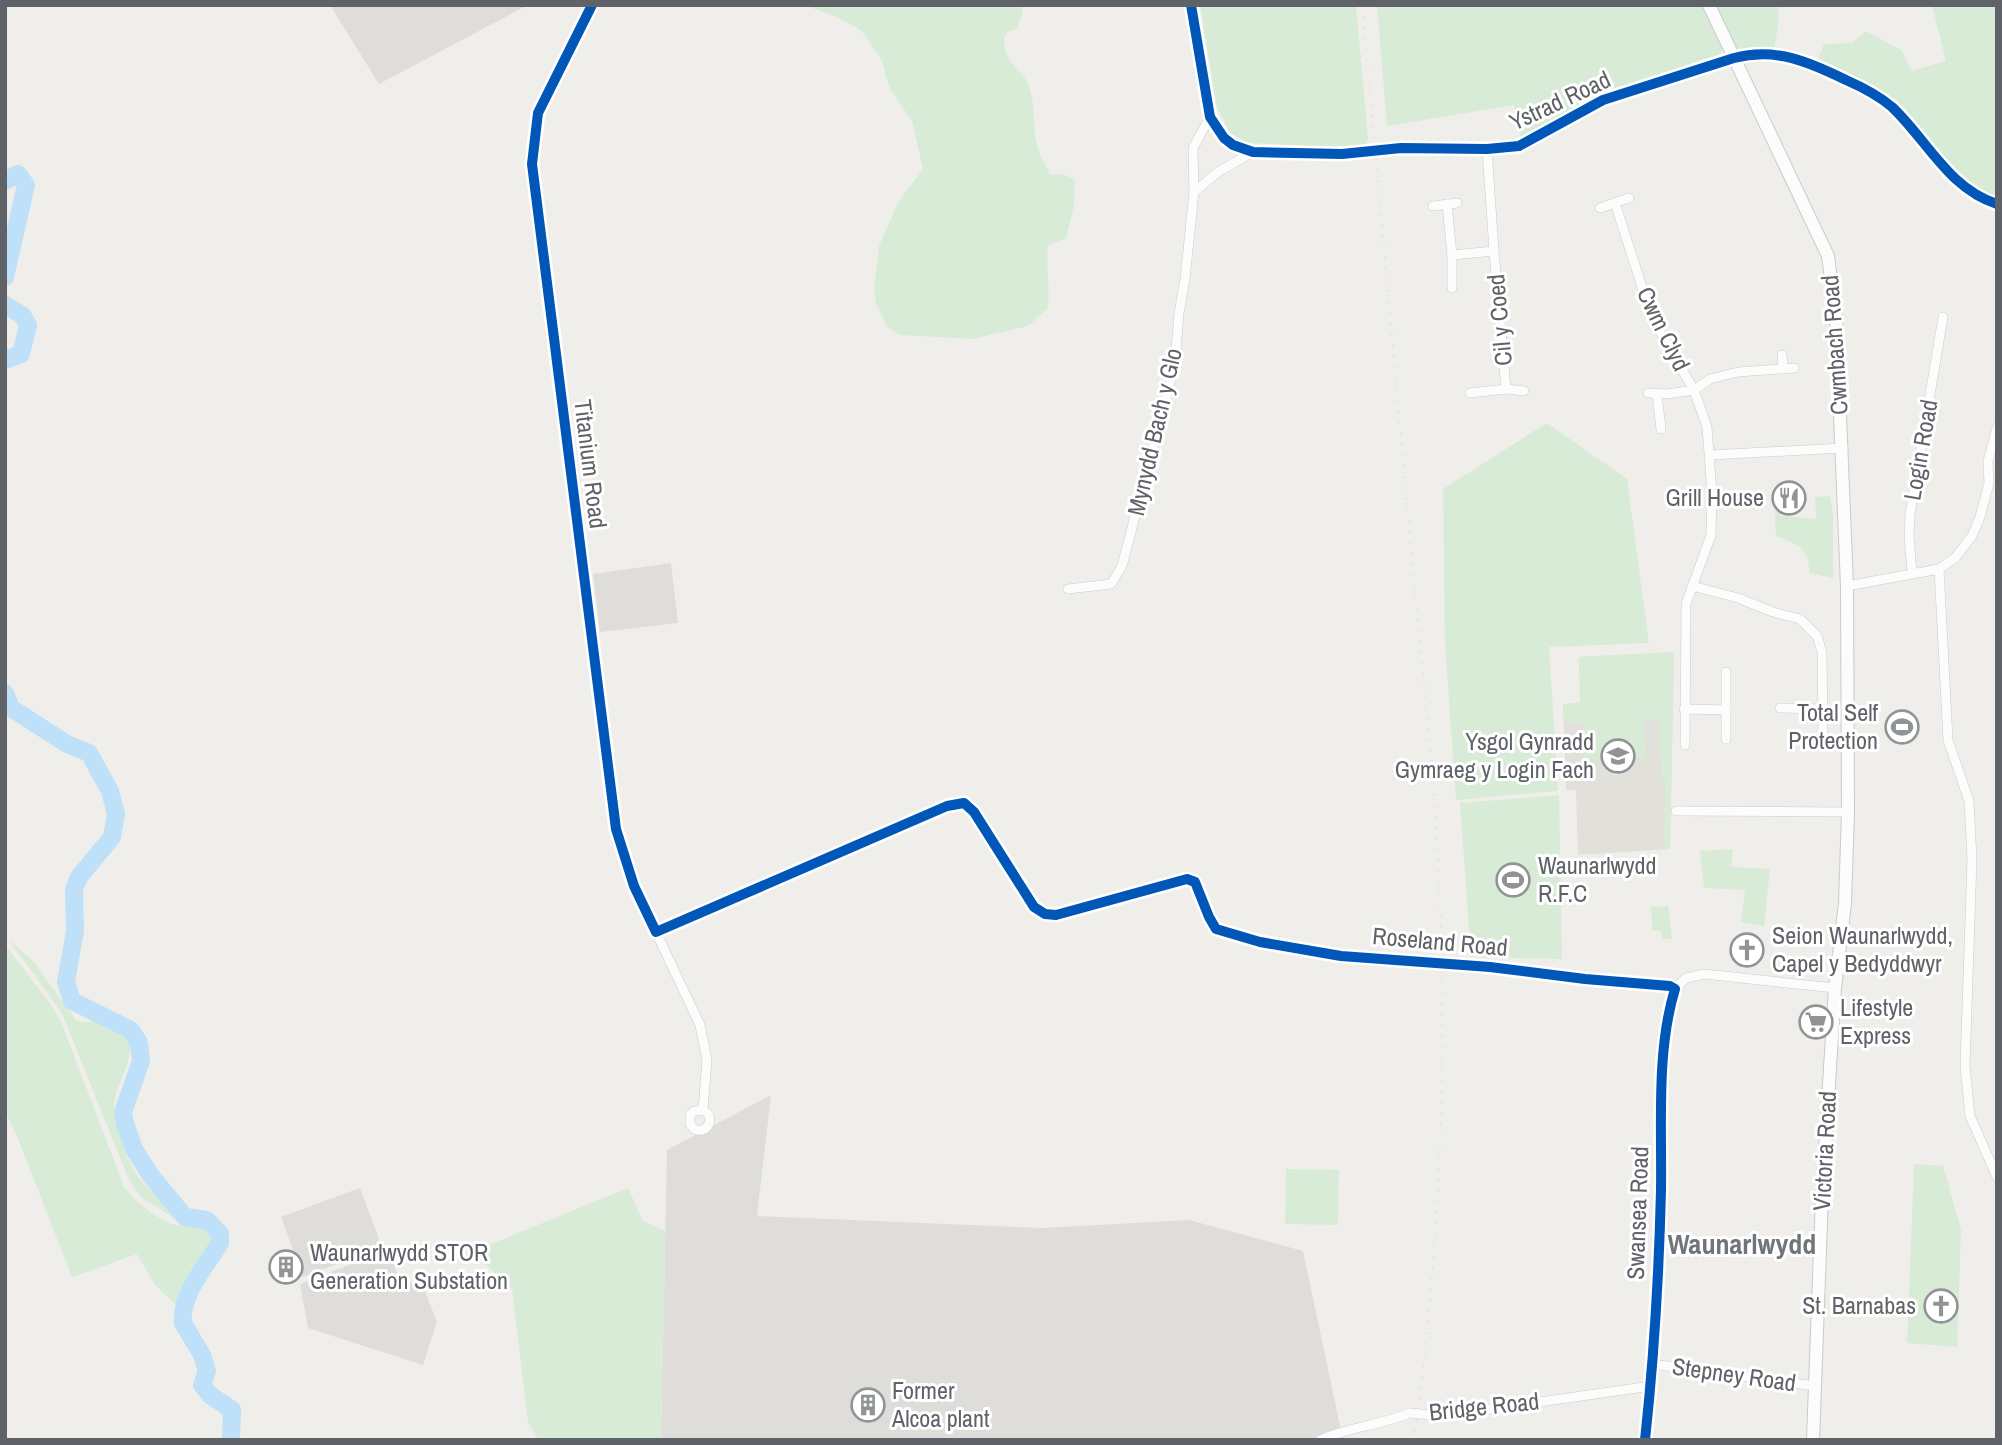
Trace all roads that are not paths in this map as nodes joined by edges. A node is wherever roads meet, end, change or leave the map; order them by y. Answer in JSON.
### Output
{"nodes":[{"id":1,"x":592,"y":5,"type":"edge"},
{"id":2,"x":1191,"y":5,"type":"edge"},
{"id":3,"x":1709,"y":5,"type":"edge"},
{"id":4,"x":1734,"y":58,"type":"junction"},
{"id":5,"x":1210,"y":117,"type":"junction"},
{"id":6,"x":1487,"y":149,"type":"junction"},
{"id":7,"x":1253,"y":152,"type":"junction"},
{"id":8,"x":1194,"y":192,"type":"junction"},
{"id":9,"x":1629,"y":198,"type":"dead end"},
{"id":10,"x":1615,"y":203,"type":"junction"},
{"id":11,"x":1997,"y":204,"type":"edge"},
{"id":12,"x":1433,"y":206,"type":"dead end"},
{"id":13,"x":1600,"y":208,"type":"dead end"},
{"id":14,"x":1493,"y":251,"type":"junction"},
{"id":15,"x":1452,"y":255,"type":"junction"},
{"id":16,"x":1452,"y":288,"type":"dead end"},
{"id":17,"x":1943,"y":317,"type":"dead end"},
{"id":18,"x":1782,"y":355,"type":"dead end"},
{"id":19,"x":1794,"y":368,"type":"dead end"},
{"id":20,"x":1783,"y":369,"type":"junction"},
{"id":21,"x":1506,"y":389,"type":"junction"},
{"id":22,"x":1693,"y":390,"type":"junction"},
{"id":23,"x":1524,"y":391,"type":"dead end"},
{"id":24,"x":1470,"y":393,"type":"dead end"},
{"id":25,"x":1997,"y":428,"type":"edge"},
{"id":26,"x":1661,"y":429,"type":"dead end"},
{"id":27,"x":1843,"y":448,"type":"junction"},
{"id":28,"x":1710,"y":455,"type":"junction"},
{"id":29,"x":1939,"y":569,"type":"junction"},
{"id":30,"x":1912,"y":572,"type":"junction"},
{"id":31,"x":1692,"y":586,"type":"junction"},
{"id":32,"x":1847,"y":586,"type":"junction"},
{"id":33,"x":1068,"y":589,"type":"dead end"},
{"id":34,"x":1726,"y":672,"type":"dead end"},
{"id":35,"x":1780,"y":708,"type":"dead end"},
{"id":36,"x":1684,"y":709,"type":"junction"},
{"id":37,"x":1823,"y":709,"type":"junction"},
{"id":38,"x":1726,"y":710,"type":"junction"},
{"id":39,"x":1823,"y":732,"type":"dead end"},
{"id":40,"x":1726,"y":739,"type":"dead end"},
{"id":41,"x":1685,"y":745,"type":"dead end"},
{"id":42,"x":1676,"y":811,"type":"dead end"},
{"id":43,"x":1847,"y":812,"type":"junction"},
{"id":44,"x":656,"y":932,"type":"junction"},
{"id":45,"x":1835,"y":988,"type":"junction"},
{"id":46,"x":1675,"y":989,"type":"junction"},
{"id":47,"x":703,"y":1110,"type":"dead end"},
{"id":48,"x":1997,"y":1177,"type":"edge"},
{"id":49,"x":1653,"y":1364,"type":"junction"},
{"id":50,"x":1651,"y":1386,"type":"junction"},
{"id":51,"x":1815,"y":1386,"type":"junction"},
{"id":52,"x":1320,"y":1440,"type":"edge"},
{"id":53,"x":1645,"y":1440,"type":"edge"},
{"id":54,"x":1813,"y":1440,"type":"edge"}],
"edges":[{"from":1,"to":44,"type":"street","name":"Titanium Road"},
{"from":2,"to":5,"type":"street","name":"Ystrad Road"},
{"from":3,"to":4,"type":"main road","name":"Cwmbach Road"},
{"from":4,"to":6,"type":"street","name":"Ystrad Road"},
{"from":4,"to":11,"type":"street","name":"Ystrad Road"},
{"from":4,"to":27,"type":"main road","name":"Cwmbach Road"},
{"from":5,"to":7,"type":"street","name":"Ystrad Road"},
{"from":5,"to":8,"type":"street","name":"Mynydd Bach y Glo"},
{"from":6,"to":7,"type":"street","name":"Ystrad Road"},
{"from":6,"to":14,"type":"street","name":"Cil y Coed"},
{"from":7,"to":8,"type":"street"},
{"from":8,"to":33,"type":"street","name":"Mynydd Bach y Glo"},
{"from":9,"to":10,"type":"street"},
{"from":10,"to":13,"type":"street"},
{"from":10,"to":22,"type":"street","name":"Cwm Clyd"},
{"from":12,"to":15,"type":"street","name":"Cil y Coed"},
{"from":14,"to":15,"type":"street","name":"Cil y Coed"},
{"from":14,"to":21,"type":"street","name":"Cil y Coed"},
{"from":15,"to":16,"type":"street","name":"Cil y Coed"},
{"from":17,"to":30,"type":"street","name":"Login Road"},
{"from":18,"to":20,"type":"street"},
{"from":19,"to":20,"type":"street"},
{"from":20,"to":22,"type":"street"},
{"from":21,"to":23,"type":"street","name":"Cil y Coed"},
{"from":21,"to":24,"type":"street","name":"Cil y Coed"},
{"from":22,"to":26,"type":"street"},
{"from":22,"to":28,"type":"street","name":"Cwm Clyd"},
{"from":25,"to":29,"type":"street"},
{"from":27,"to":28,"type":"street"},
{"from":27,"to":32,"type":"main road","name":"Cwmbach Road"},
{"from":28,"to":31,"type":"street","name":"Cwm Clyd"},
{"from":29,"to":30,"type":"street"},
{"from":29,"to":48,"type":"street"},
{"from":30,"to":32,"type":"street"},
{"from":31,"to":36,"type":"street","name":"Cwm Clyd"},
{"from":31,"to":37,"type":"street"},
{"from":32,"to":43,"type":"main road"},
{"from":34,"to":38,"type":"street"},
{"from":35,"to":37,"type":"street"},
{"from":36,"to":38,"type":"street"},
{"from":36,"to":41,"type":"street","name":"Cwm Clyd"},
{"from":37,"to":39,"type":"street"},
{"from":38,"to":40,"type":"street"},
{"from":42,"to":43,"type":"street"},
{"from":43,"to":45,"type":"main road"},
{"from":44,"to":46,"type":"street","name":"Roseland Road"},
{"from":44,"to":47,"type":"street","name":"Titanium Road"},
{"from":45,"to":46,"type":"street"},
{"from":45,"to":51,"type":"main road","name":"Victoria Road"},
{"from":46,"to":49,"type":"street","name":"Swansea Road"},
{"from":49,"to":50,"type":"street","name":"Swansea Road"},
{"from":49,"to":51,"type":"street","name":"Stepney Road"},
{"from":50,"to":52,"type":"street","name":"Bridge Road","bridge":true},
{"from":50,"to":53,"type":"street","name":"Swansea Road"},
{"from":51,"to":54,"type":"main road","name":"Victoria Road"}]}
